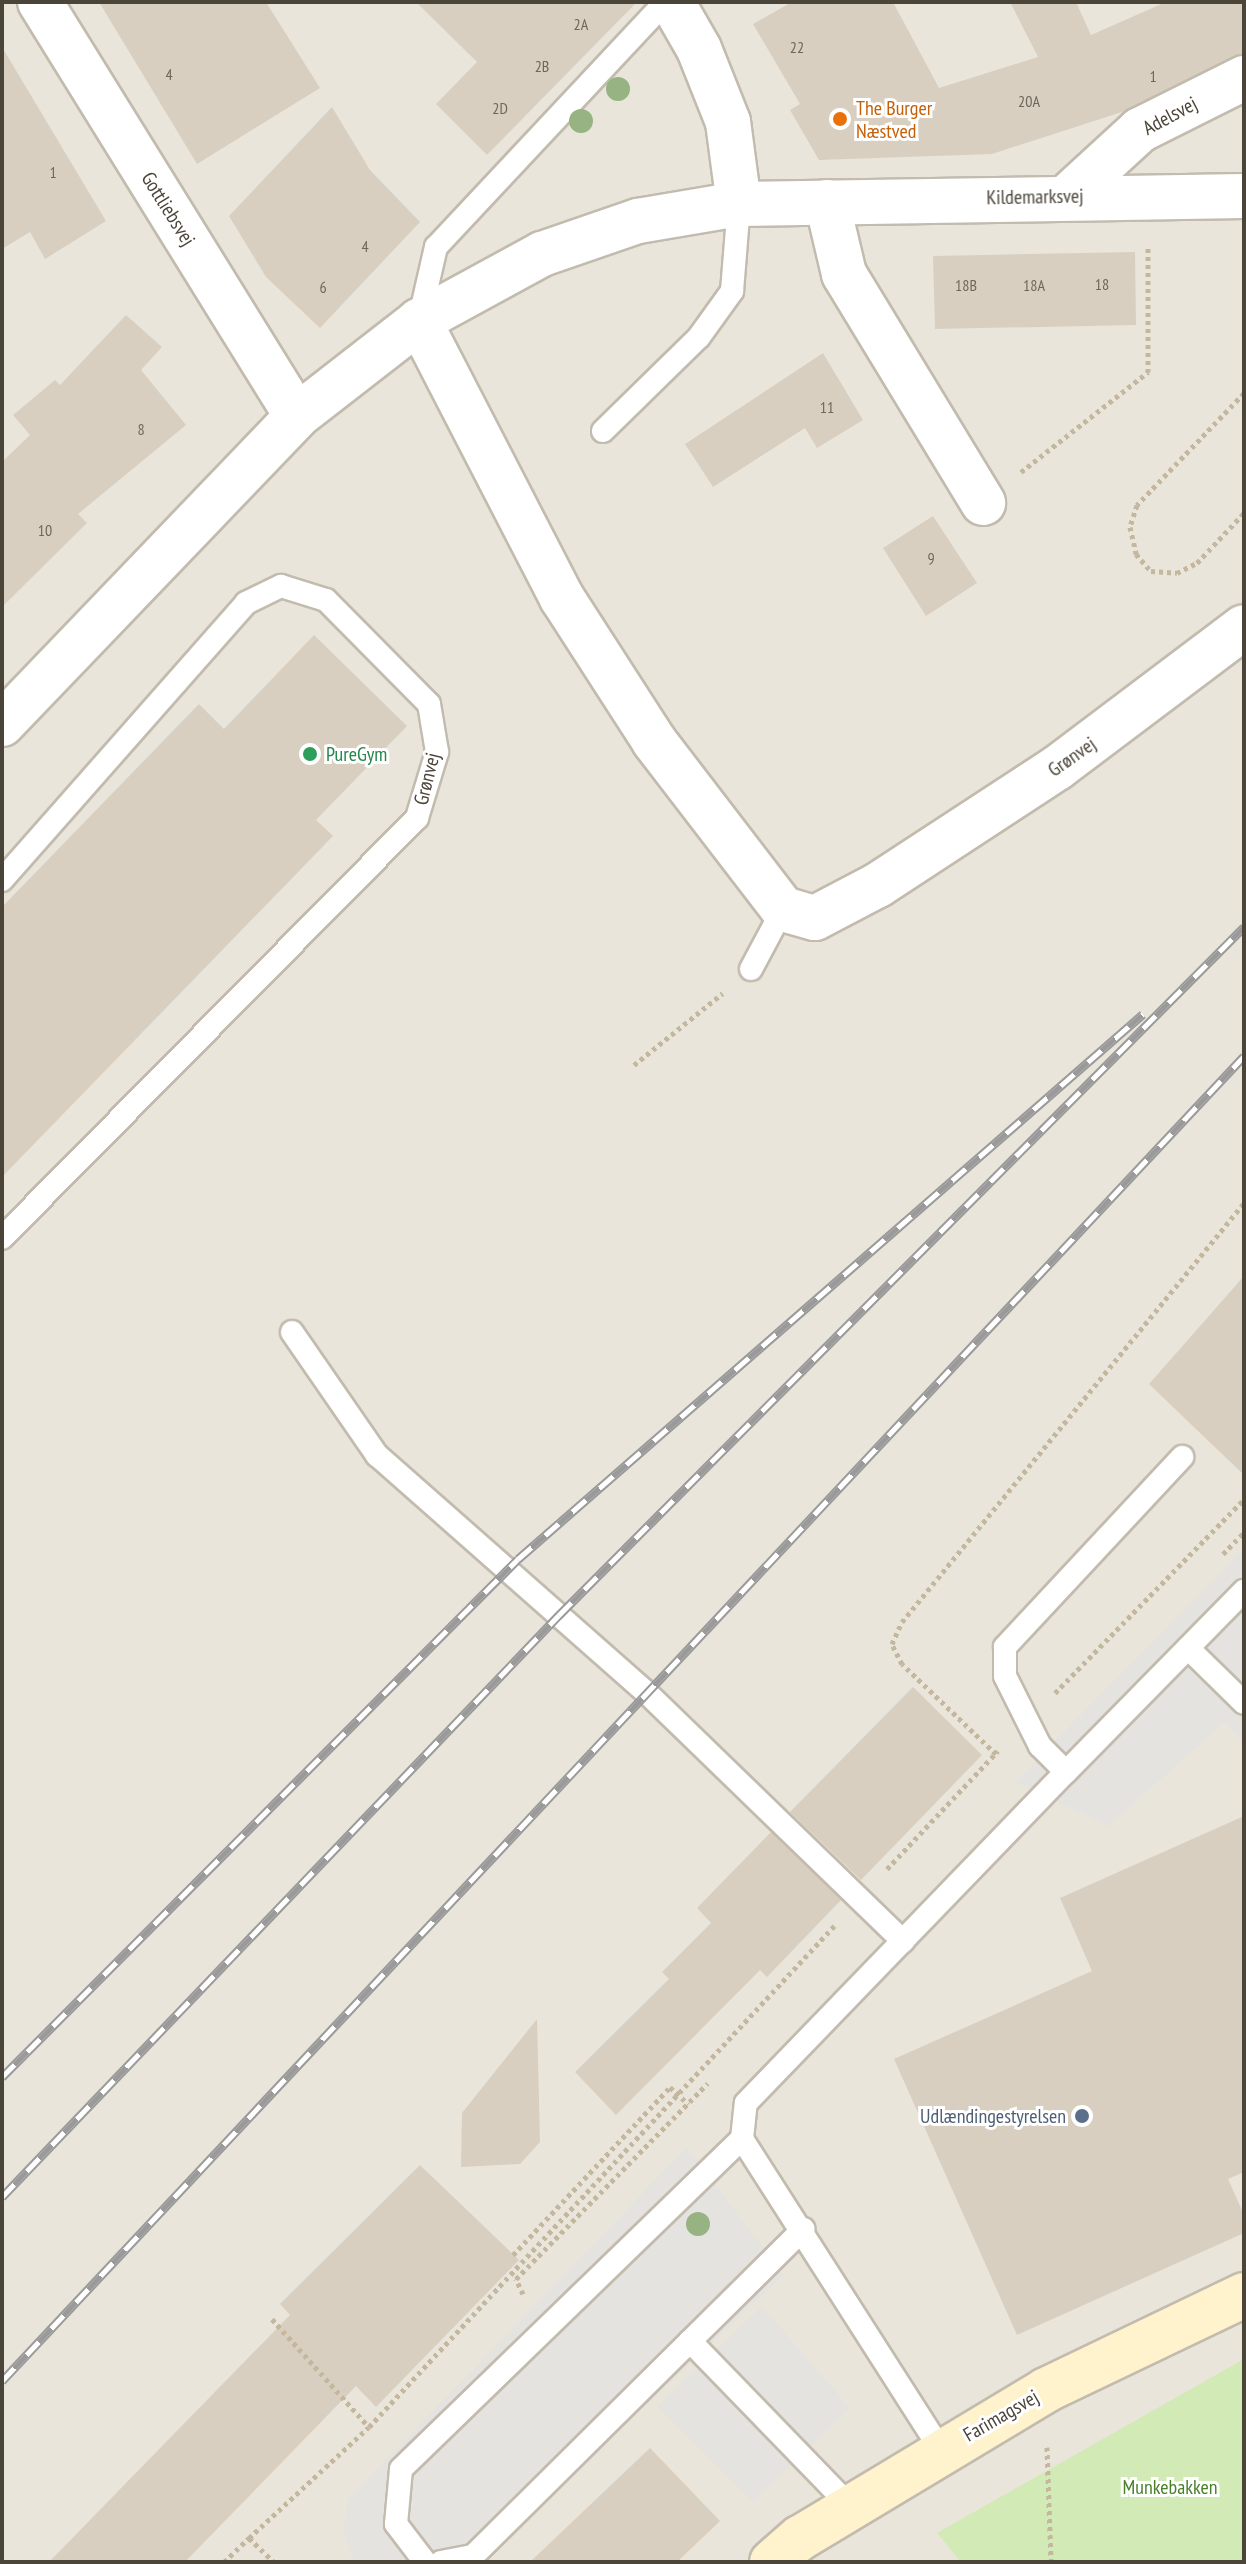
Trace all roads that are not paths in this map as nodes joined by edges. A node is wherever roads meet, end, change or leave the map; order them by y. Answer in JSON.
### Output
{"nodes":[{"id":1,"x":40,"y":2,"type":"edge"},
{"id":2,"x":665,"y":2,"type":"edge"},
{"id":3,"x":672,"y":2,"type":"edge"},
{"id":4,"x":1244,"y":78,"type":"edge"},
{"id":5,"x":1068,"y":196,"type":"junction"},
{"id":6,"x":1244,"y":196,"type":"edge"},
{"id":7,"x":827,"y":202,"type":"junction"},
{"id":8,"x":739,"y":204,"type":"junction"},
{"id":9,"x":419,"y":321,"type":"junction"},
{"id":10,"x":297,"y":416,"type":"junction"},
{"id":11,"x":603,"y":431,"type":"dead end"},
{"id":12,"x":983,"y":503,"type":"road end"},
{"id":13,"x":1244,"y":627,"type":"edge"},
{"id":14,"x":2,"y":724,"type":"edge"},
{"id":15,"x":2,"y":880,"type":"edge"},
{"id":16,"x":783,"y":909,"type":"junction"},
{"id":17,"x":751,"y":969,"type":"road end"},
{"id":18,"x":2,"y":1238,"type":"edge"},
{"id":19,"x":292,"y":1332,"type":"dead end"},
{"id":20,"x":1182,"y":1457,"type":"dead end"},
{"id":21,"x":1244,"y":1591,"type":"edge"},
{"id":22,"x":1188,"y":1648,"type":"junction"},
{"id":23,"x":1244,"y":1703,"type":"edge"},
{"id":24,"x":1066,"y":1772,"type":"junction"},
{"id":25,"x":903,"y":1941,"type":"junction"},
{"id":26,"x":742,"y":2139,"type":"junction"},
{"id":27,"x":803,"y":2229,"type":"junction"},
{"id":28,"x":1244,"y":2295,"type":"edge"},
{"id":29,"x":690,"y":2341,"type":"junction"},
{"id":30,"x":941,"y":2450,"type":"junction"},
{"id":31,"x":851,"y":2507,"type":"junction"},
{"id":32,"x":425,"y":2562,"type":"edge"},
{"id":33,"x":441,"y":2562,"type":"edge"},
{"id":34,"x":772,"y":2562,"type":"edge"}],
"edges":[{"from":1,"to":10,"type":"street","name":"Gottliebsvej"},
{"from":2,"to":9,"type":"lane"},
{"from":3,"to":8,"type":"street"},
{"from":4,"to":5,"type":"street","name":"Adelsvej"},
{"from":5,"to":6,"type":"street","name":"Kildemarksvej"},
{"from":5,"to":7,"type":"street","name":"Kildemarksvej"},
{"from":7,"to":8,"type":"street","name":"Kildemarksvej"},
{"from":7,"to":12,"type":"street"},
{"from":8,"to":9,"type":"street"},
{"from":8,"to":11,"type":"lane"},
{"from":9,"to":10,"type":"street"},
{"from":9,"to":16,"type":"street"},
{"from":10,"to":14,"type":"street"},
{"from":13,"to":16,"type":"street","name":"Grønvej"},
{"from":15,"to":18,"type":"lane","name":"Grønvej"},
{"from":16,"to":17,"type":"lane"},
{"from":19,"to":25,"type":"lane"},
{"from":20,"to":24,"type":"lane"},
{"from":21,"to":22,"type":"lane"},
{"from":22,"to":23,"type":"lane"},
{"from":22,"to":24,"type":"lane"},
{"from":24,"to":25,"type":"lane"},
{"from":25,"to":26,"type":"lane"},
{"from":26,"to":27,"type":"lane"},
{"from":26,"to":32,"type":"lane"},
{"from":27,"to":29,"type":"lane"},
{"from":27,"to":30,"type":"lane"},
{"from":28,"to":30,"type":"main road","name":"Farimagsvej"},
{"from":29,"to":31,"type":"lane"},
{"from":29,"to":33,"type":"lane"},
{"from":30,"to":31,"type":"main road","name":"Farimagsvej"},
{"from":31,"to":34,"type":"main road","name":"Farimagsvej"}]}
